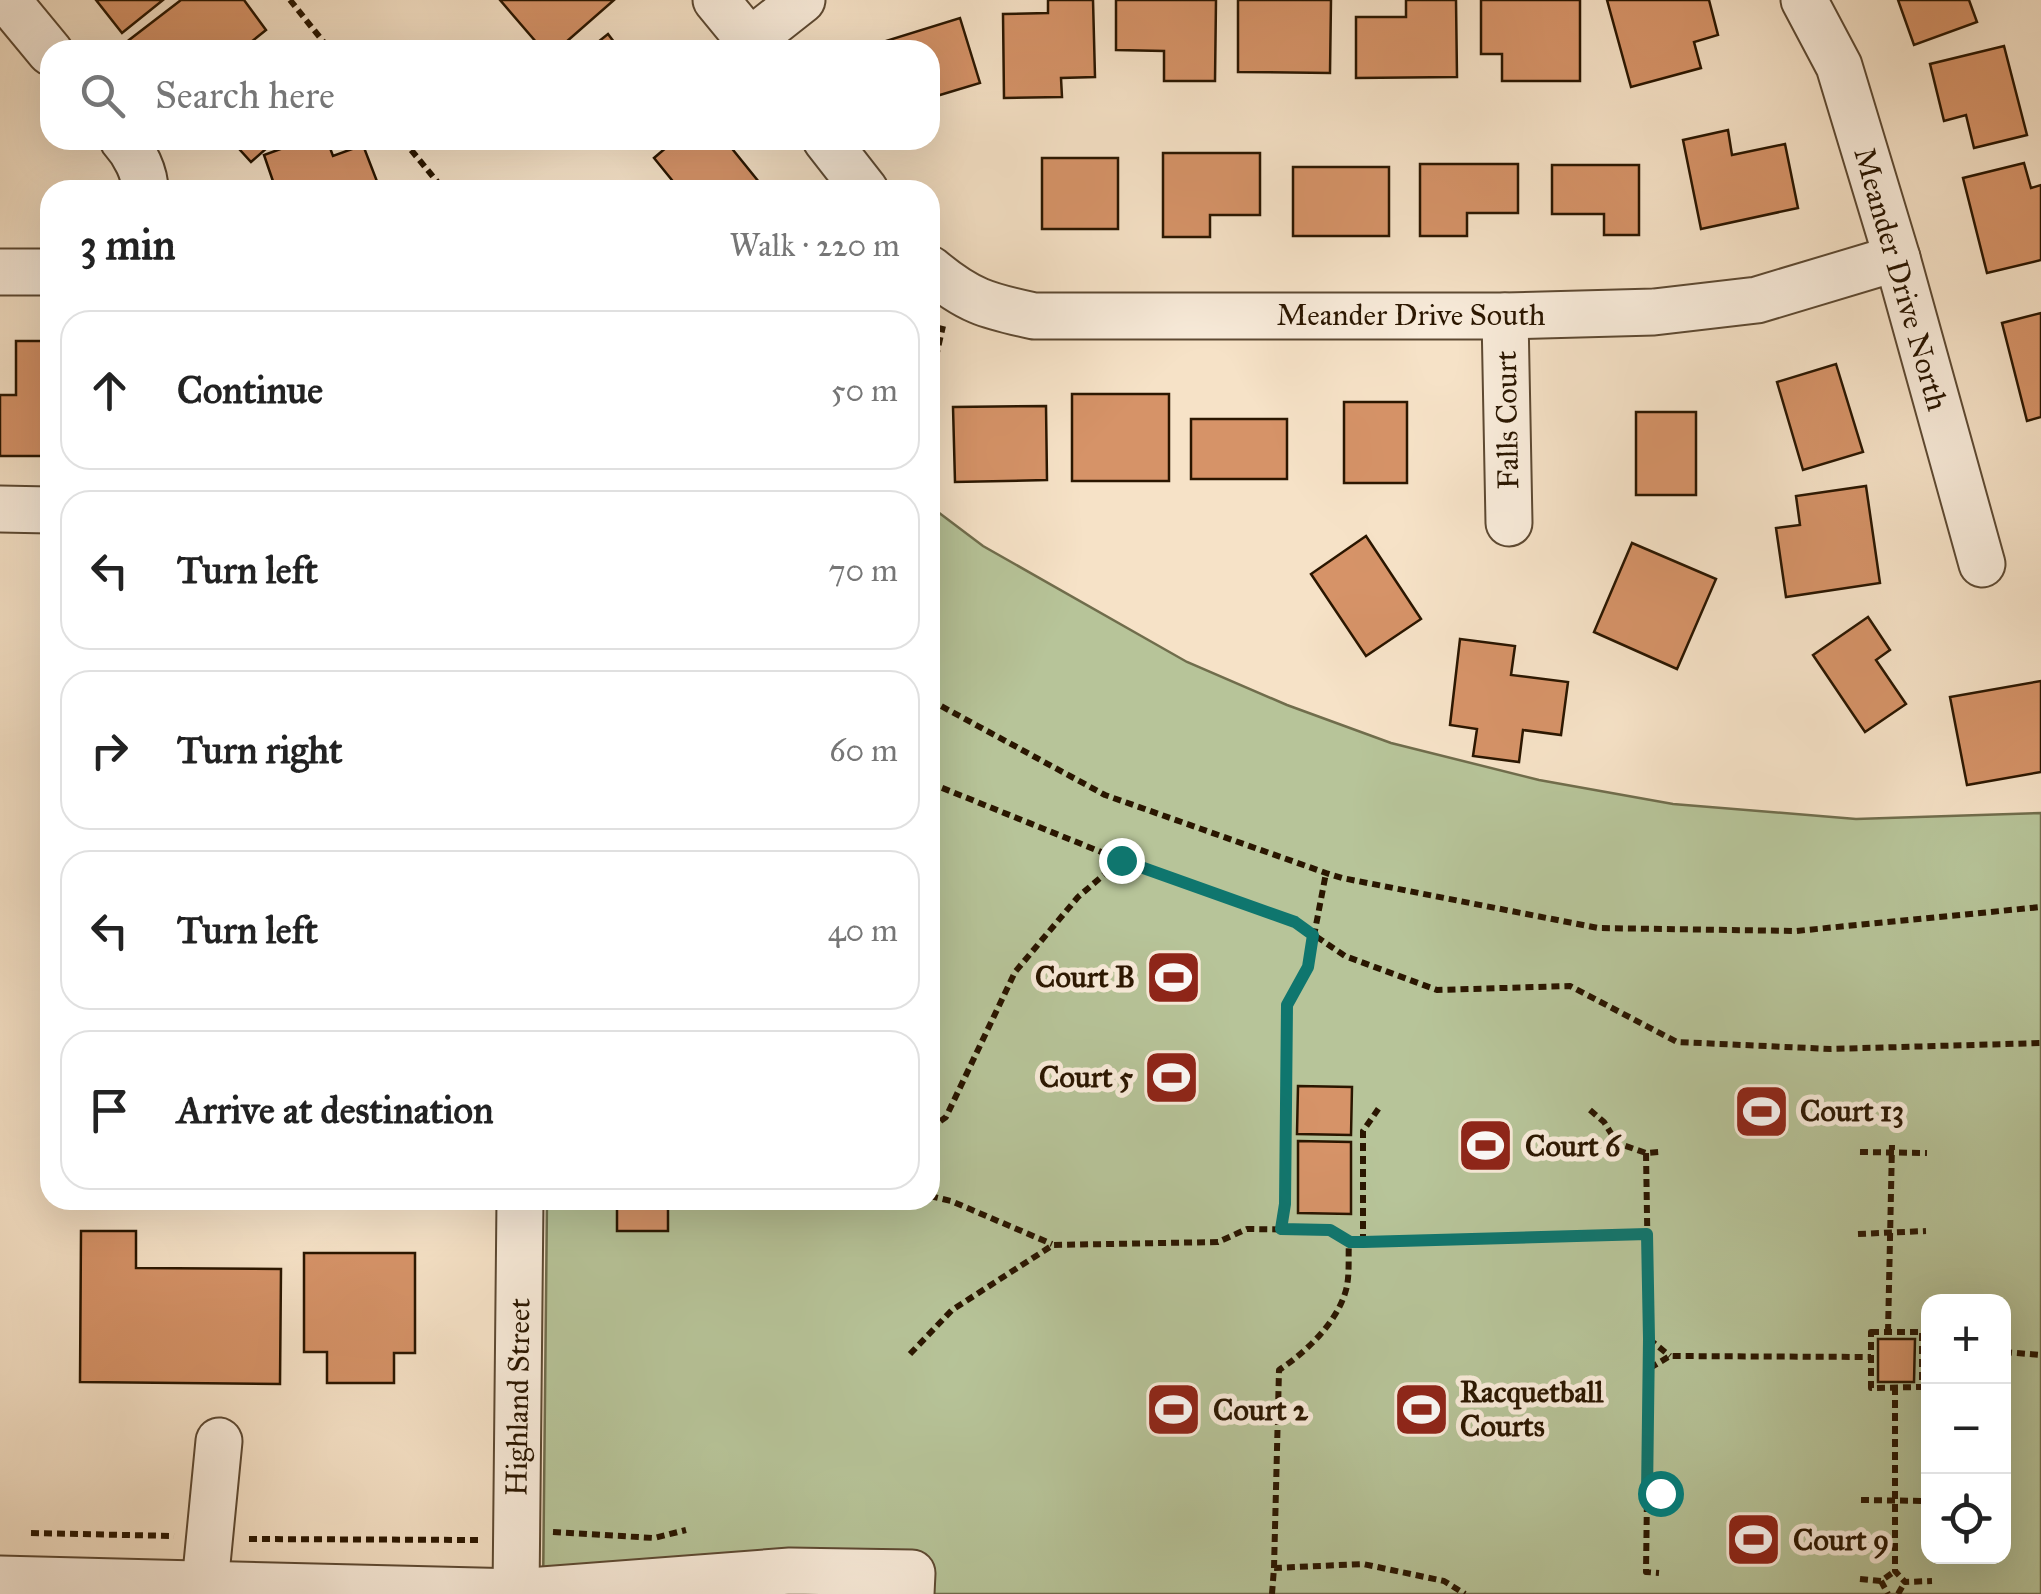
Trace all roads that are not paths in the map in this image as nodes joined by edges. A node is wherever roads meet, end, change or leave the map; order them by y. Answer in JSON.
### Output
{"nodes":[{"id":1,"x":7,"y":0,"type":"edge"},
{"id":2,"x":716,"y":0,"type":"edge"},
{"id":3,"x":802,"y":0,"type":"edge"},
{"id":4,"x":1804,"y":0,"type":"edge"},
{"id":5,"x":40,"y":40,"type":"edge"},
{"id":6,"x":748,"y":40,"type":"edge"},
{"id":7,"x":759,"y":40,"type":"edge"},
{"id":8,"x":131,"y":150,"type":"edge"},
{"id":9,"x":834,"y":150,"type":"edge"},
{"id":10,"x":145,"y":180,"type":"edge"},
{"id":11,"x":857,"y":180,"type":"edge"},
{"id":12,"x":1897,"y":258,"type":"junction"},
{"id":13,"x":0,"y":272,"type":"edge"},
{"id":14,"x":40,"y":272,"type":"edge"},
{"id":15,"x":941,"y":279,"type":"edge"},
{"id":16,"x":1505,"y":316,"type":"junction"},
{"id":17,"x":0,"y":509,"type":"edge"},
{"id":18,"x":40,"y":510,"type":"edge"},
{"id":19,"x":1509,"y":524,"type":"dead end"},
{"id":20,"x":1982,"y":564,"type":"dead end"},
{"id":21,"x":520,"y":1210,"type":"edge"},
{"id":22,"x":220,"y":1442,"type":"dead end"},
{"id":23,"x":0,"y":1579,"type":"edge"},
{"id":24,"x":789,"y":1582,"type":"edge"},
{"id":25,"x":912,"y":1583,"type":"edge"},
{"id":26,"x":206,"y":1584,"type":"junction"},
{"id":27,"x":516,"y":1593,"type":"edge"}],
"edges":[{"from":1,"to":5,"type":"street"},
{"from":2,"to":6,"type":"street"},
{"from":3,"to":7,"type":"street"},
{"from":4,"to":12,"type":"street","name":"Meander Drive North"},
{"from":8,"to":10,"type":"street"},
{"from":9,"to":11,"type":"street"},
{"from":12,"to":16,"type":"street","name":"Meander Drive South"},
{"from":12,"to":20,"type":"street","name":"Meander Drive North"},
{"from":13,"to":14,"type":"street"},
{"from":15,"to":16,"type":"street","name":"Meander Drive South"},
{"from":16,"to":19,"type":"street","name":"Falls Court"},
{"from":17,"to":18,"type":"street"},
{"from":21,"to":27,"type":"street","name":"Highland Street"},
{"from":22,"to":26,"type":"street"},
{"from":23,"to":26,"type":"street"},
{"from":24,"to":25,"type":"street"},
{"from":24,"to":27,"type":"street"},
{"from":26,"to":27,"type":"street"}]}
